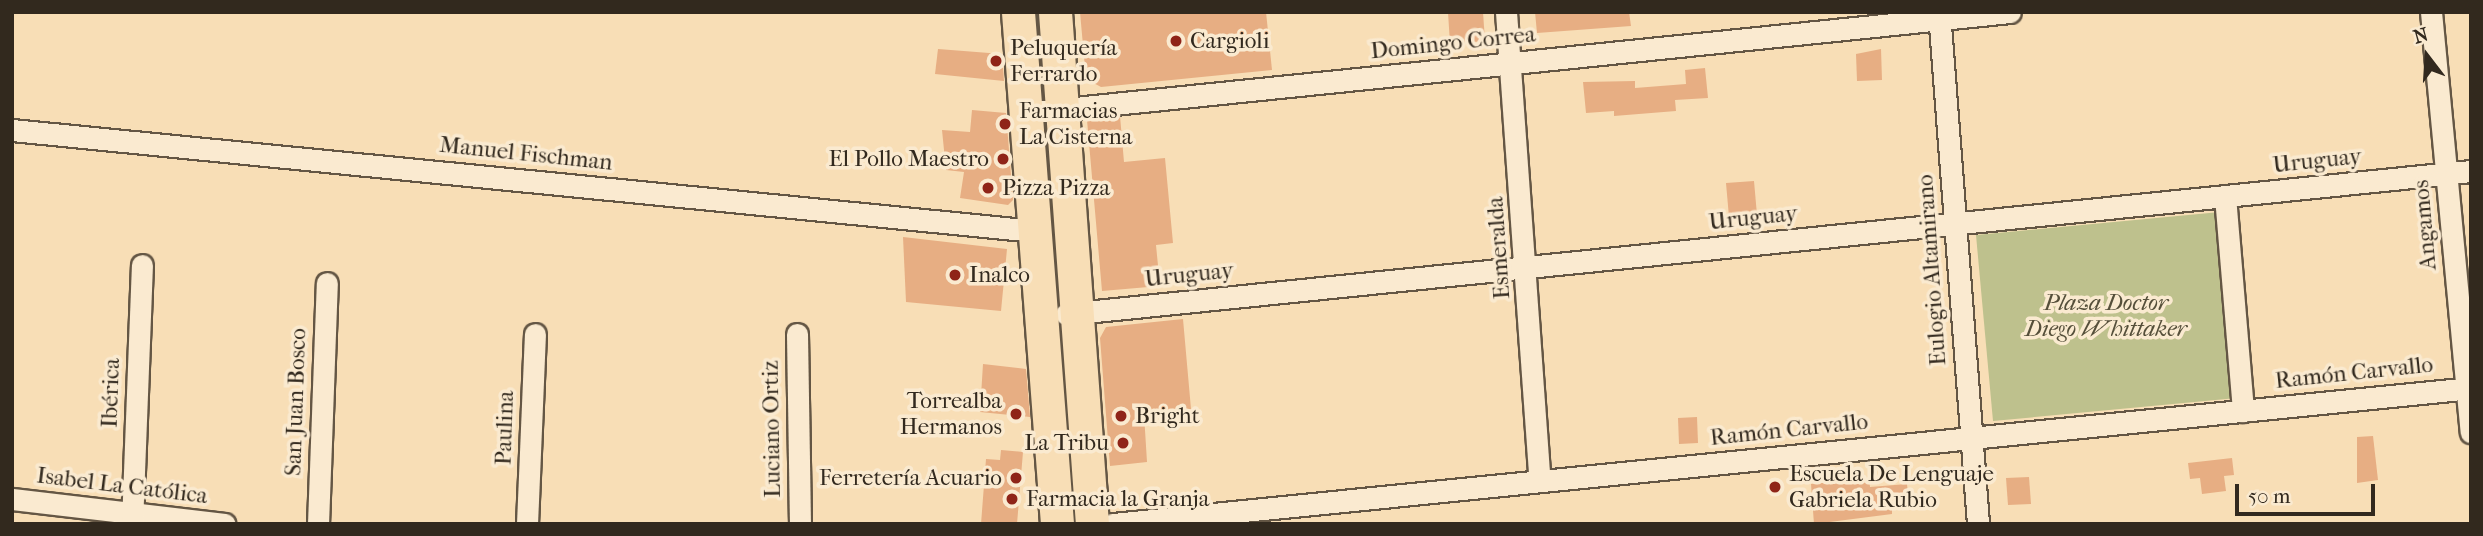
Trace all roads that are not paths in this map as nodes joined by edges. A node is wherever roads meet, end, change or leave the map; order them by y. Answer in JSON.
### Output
{"nodes":[{"id":1,"x":1018,"y":12,"type":"edge"},
{"id":2,"x":1055,"y":12,"type":"edge"},
{"id":3,"x":1506,"y":12,"type":"edge"},
{"id":4,"x":2010,"y":12,"type":"edge"},
{"id":5,"x":2431,"y":12,"type":"edge"},
{"id":6,"x":1939,"y":16,"type":"edge"},
{"id":7,"x":1511,"y":63,"type":"junction"},
{"id":8,"x":1062,"y":109,"type":"junction"},
{"id":9,"x":1026,"y":113,"type":"junction"},
{"id":10,"x":12,"y":131,"type":"edge"},
{"id":11,"x":2471,"y":171,"type":"edge"},
{"id":12,"x":2446,"y":174,"type":"junction"},
{"id":13,"x":2225,"y":196,"type":"junction"},
{"id":14,"x":1955,"y":224,"type":"junction"},
{"id":15,"x":1035,"y":231,"type":"junction"},
{"id":16,"x":142,"y":265,"type":"dead end"},
{"id":17,"x":1527,"y":267,"type":"junction"},
{"id":18,"x":327,"y":283,"type":"dead end"},
{"id":19,"x":1077,"y":313,"type":"junction"},
{"id":20,"x":1041,"y":316,"type":"junction"},
{"id":21,"x":535,"y":334,"type":"dead end"},
{"id":22,"x":797,"y":334,"type":"dead end"},
{"id":23,"x":2469,"y":388,"type":"edge"},
{"id":24,"x":2243,"y":411,"type":"junction"},
{"id":25,"x":2471,"y":432,"type":"edge"},
{"id":26,"x":1971,"y":438,"type":"junction"},
{"id":27,"x":1541,"y":481,"type":"junction"},
{"id":28,"x":12,"y":499,"type":"edge"},
{"id":29,"x":133,"y":519,"type":"edge"},
{"id":30,"x":225,"y":524,"type":"edge"},
{"id":31,"x":318,"y":524,"type":"edge"},
{"id":32,"x":527,"y":524,"type":"edge"},
{"id":33,"x":800,"y":524,"type":"edge"},
{"id":34,"x":1057,"y":524,"type":"edge"},
{"id":35,"x":1093,"y":524,"type":"edge"},
{"id":36,"x":1113,"y":524,"type":"edge"},
{"id":37,"x":1978,"y":524,"type":"edge"}],
"edges":[{"from":1,"to":9,"type":"main road"},
{"from":2,"to":8,"type":"main road"},
{"from":3,"to":7,"type":"street","name":"Esmeralda"},
{"from":4,"to":6,"type":"street","name":"Domingo Correa"},
{"from":5,"to":12,"type":"street","name":"Angamos"},
{"from":6,"to":7,"type":"street","name":"Domingo Correa"},
{"from":6,"to":14,"type":"street","name":"Eulogio Altamirano"},
{"from":7,"to":8,"type":"street","name":"Domingo Correa"},
{"from":7,"to":17,"type":"street","name":"Esmeralda"},
{"from":8,"to":9,"type":"street","name":"Domingo Correa"},
{"from":8,"to":19,"type":"main road"},
{"from":9,"to":15,"type":"main road"},
{"from":10,"to":15,"type":"street","name":"Manuel Fischman"},
{"from":11,"to":12,"type":"street","name":"Uruguay"},
{"from":12,"to":13,"type":"street","name":"Uruguay"},
{"from":12,"to":23,"type":"street","name":"Angamos"},
{"from":13,"to":14,"type":"street","name":"Uruguay"},
{"from":13,"to":24,"type":"street"},
{"from":14,"to":17,"type":"street","name":"Uruguay"},
{"from":14,"to":26,"type":"street","name":"Eulogio Altamirano"},
{"from":15,"to":20,"type":"main road"},
{"from":16,"to":29,"type":"street","name":"Ibérica"},
{"from":17,"to":19,"type":"street","name":"Uruguay"},
{"from":17,"to":27,"type":"street","name":"Esmeralda"},
{"from":18,"to":31,"type":"street","name":"San Juan Bosco"},
{"from":19,"to":20,"type":"street","name":"Uruguay"},
{"from":19,"to":35,"type":"main road"},
{"from":20,"to":34,"type":"main road"},
{"from":21,"to":32,"type":"street","name":"Paulina"},
{"from":22,"to":33,"type":"street","name":"Luciano Ortiz"},
{"from":23,"to":24,"type":"street","name":"Ramón Carvallo"},
{"from":23,"to":25,"type":"street","name":"Angamos"},
{"from":24,"to":26,"type":"street","name":"Ramón Carvallo"},
{"from":26,"to":27,"type":"street","name":"Ramón Carvallo"},
{"from":26,"to":37,"type":"street","name":"Eulogio Altamirano"},
{"from":27,"to":36,"type":"street","name":"Ramón Carvallo"},
{"from":28,"to":29,"type":"street","name":"Isabel La Católica"},
{"from":29,"to":30,"type":"street","name":"Isabel La Católica"}]}
